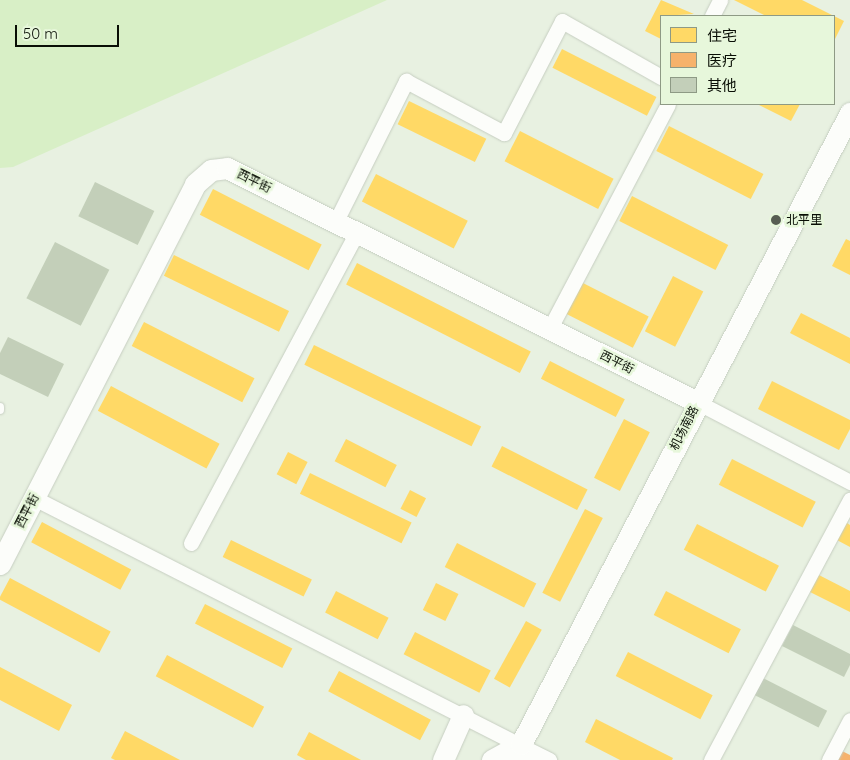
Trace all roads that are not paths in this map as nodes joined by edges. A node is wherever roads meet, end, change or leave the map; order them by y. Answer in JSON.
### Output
{"nodes":[{"id":1,"x":720,"y":0,"type":"edge"},
{"id":2,"x":712,"y":15,"type":"edge"},
{"id":3,"x":660,"y":76,"type":"edge"},
{"id":4,"x":667,"y":105,"type":"edge"},
{"id":5,"x":850,"y":113,"type":"edge"},
{"id":6,"x":336,"y":222,"type":"junction"},
{"id":7,"x":357,"y":232,"type":"junction"},
{"id":8,"x":550,"y":328,"type":"junction"},
{"id":9,"x":697,"y":402,"type":"junction"},
{"id":10,"x":850,"y":482,"type":"edge"},
{"id":11,"x":34,"y":498,"type":"junction"},
{"id":12,"x":850,"y":500,"type":"edge"},
{"id":13,"x":191,"y":543,"type":"dead end"},
{"id":14,"x":0,"y":564,"type":"edge"},
{"id":15,"x":464,"y":715,"type":"junction"},
{"id":16,"x":850,"y":720,"type":"edge"},
{"id":17,"x":521,"y":752,"type":"edge"},
{"id":18,"x":442,"y":760,"type":"edge"},
{"id":19,"x":492,"y":760,"type":"edge"},
{"id":20,"x":548,"y":760,"type":"edge"},
{"id":21,"x":711,"y":760,"type":"edge"},
{"id":22,"x":829,"y":760,"type":"edge"}],
"edges":[{"from":1,"to":2,"type":"street"},
{"from":3,"to":6,"type":"street"},
{"from":4,"to":8,"type":"street"},
{"from":5,"to":9,"type":"street","name":"机场南路"},
{"from":6,"to":7,"type":"street","name":"西平街"},
{"from":6,"to":11,"type":"street","name":"西平街"},
{"from":7,"to":8,"type":"street","name":"西平街"},
{"from":7,"to":13,"type":"street"},
{"from":8,"to":9,"type":"street","name":"西平街"},
{"from":9,"to":10,"type":"street"},
{"from":9,"to":17,"type":"street","name":"机场南路"},
{"from":11,"to":14,"type":"street","name":"西平街"},
{"from":11,"to":15,"type":"street"},
{"from":12,"to":21,"type":"street"},
{"from":15,"to":17,"type":"street"},
{"from":15,"to":18,"type":"street"},
{"from":16,"to":22,"type":"street"},
{"from":17,"to":19,"type":"street"},
{"from":17,"to":20,"type":"street"}]}
